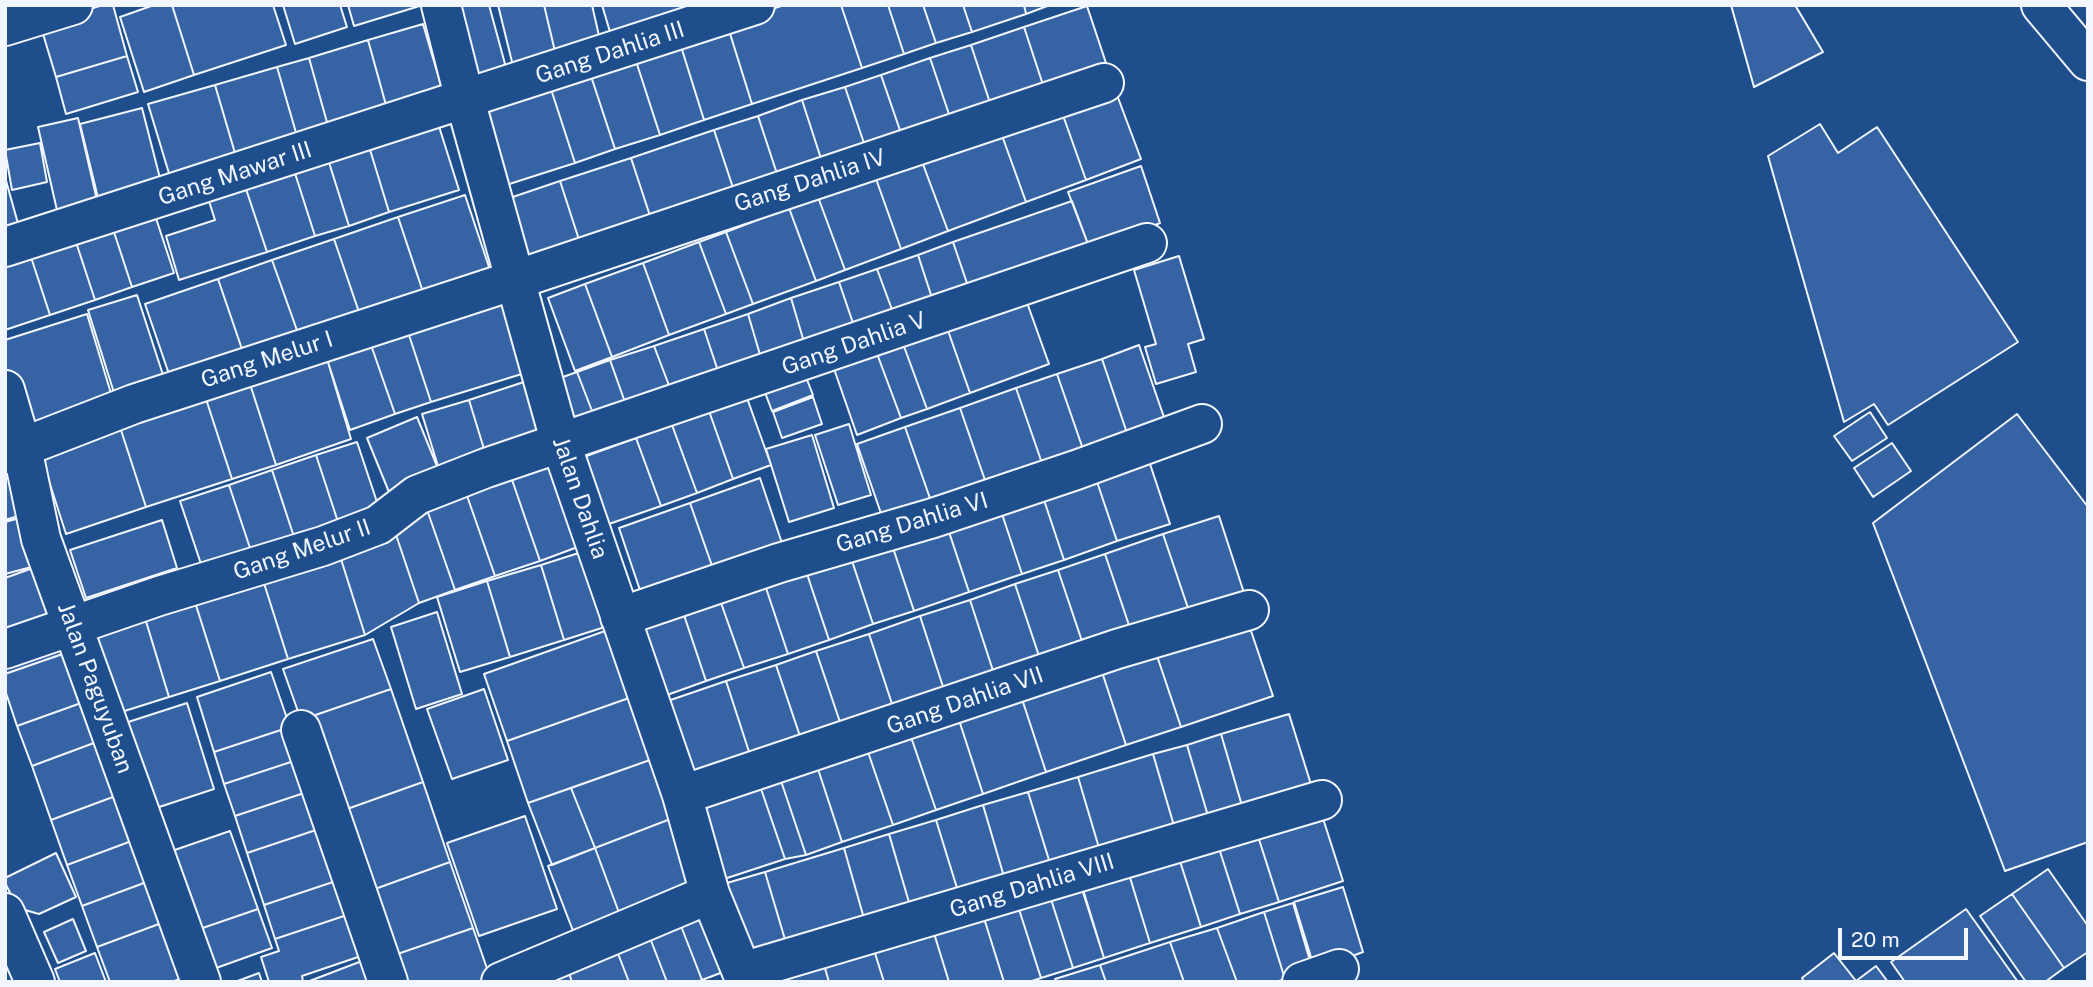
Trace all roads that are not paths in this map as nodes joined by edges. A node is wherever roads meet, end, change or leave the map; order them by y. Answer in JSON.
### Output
{"nodes":[{"id":1,"x":73,"y":5,"type":"edge"},
{"id":2,"x":442,"y":5,"type":"edge"},
{"id":3,"x":755,"y":5,"type":"edge"},
{"id":4,"x":2041,"y":5,"type":"edge"},
{"id":5,"x":5,"y":26,"type":"edge"},
{"id":6,"x":2088,"y":61,"type":"edge"},
{"id":7,"x":1104,"y":83,"type":"dead end"},
{"id":8,"x":464,"y":100,"type":"junction"},
{"id":9,"x":1147,"y":243,"type":"dead end"},
{"id":10,"x":5,"y":247,"type":"edge"},
{"id":11,"x":514,"y":280,"type":"junction"},
{"id":12,"x":5,"y":390,"type":"edge"},
{"id":13,"x":1202,"y":424,"type":"dead end"},
{"id":14,"x":561,"y":444,"type":"junction"},
{"id":15,"x":14,"y":451,"type":"edge"},
{"id":16,"x":1249,"y":610,"type":"dead end"},
{"id":17,"x":620,"y":617,"type":"junction"},
{"id":18,"x":73,"y":625,"type":"junction"},
{"id":19,"x":5,"y":649,"type":"edge"},
{"id":20,"x":301,"y":730,"type":"dead end"},
{"id":21,"x":682,"y":795,"type":"junction"},
{"id":22,"x":1322,"y":800,"type":"dead end"},
{"id":23,"x":710,"y":894,"type":"junction"},
{"id":24,"x":5,"y":913,"type":"edge"},
{"id":25,"x":1339,"y":969,"type":"dead end"},
{"id":26,"x":744,"y":977,"type":"edge"},
{"id":27,"x":35,"y":982,"type":"edge"},
{"id":28,"x":201,"y":982,"type":"edge"},
{"id":29,"x":388,"y":982,"type":"edge"},
{"id":30,"x":501,"y":982,"type":"edge"},
{"id":31,"x":1302,"y":982,"type":"edge"}],
"edges":[{"from":1,"to":5,"type":"main road"},
{"from":2,"to":8,"type":"main road","name":"Jalan Dahlia"},
{"from":3,"to":8,"type":"main road","name":"Gang Dahlia III"},
{"from":4,"to":6,"type":"main road"},
{"from":7,"to":11,"type":"main road","name":"Gang Dahlia IV"},
{"from":8,"to":10,"type":"main road","name":"Gang Mawar III"},
{"from":8,"to":11,"type":"main road","name":"Jalan Dahlia"},
{"from":9,"to":14,"type":"main road","name":"Gang Dahlia V"},
{"from":11,"to":14,"type":"main road","name":"Jalan Dahlia"},
{"from":11,"to":15,"type":"main road","name":"Gang Melur I"},
{"from":12,"to":15,"type":"main road","name":"Jalan Paguyuban"},
{"from":13,"to":17,"type":"main road","name":"Gang Dahlia VI"},
{"from":14,"to":17,"type":"main road","name":"Jalan Dahlia"},
{"from":14,"to":18,"type":"main road","name":"Gang Melur II"},
{"from":15,"to":18,"type":"main road","name":"Jalan Paguyuban"},
{"from":16,"to":21,"type":"main road","name":"Gang Dahlia VII"},
{"from":17,"to":21,"type":"main road","name":"Jalan Dahlia"},
{"from":18,"to":19,"type":"main road","name":"Gang Melur II"},
{"from":18,"to":28,"type":"main road","name":"Jalan Paguyuban"},
{"from":20,"to":29,"type":"main road"},
{"from":21,"to":23,"type":"main road","name":"Jalan Dahlia"},
{"from":22,"to":26,"type":"main road","name":"Gang Dahlia VIII"},
{"from":23,"to":26,"type":"main road","name":"Jalan Dahlia"},
{"from":23,"to":30,"type":"main road"},
{"from":24,"to":27,"type":"main road"},
{"from":25,"to":31,"type":"main road"}]}
